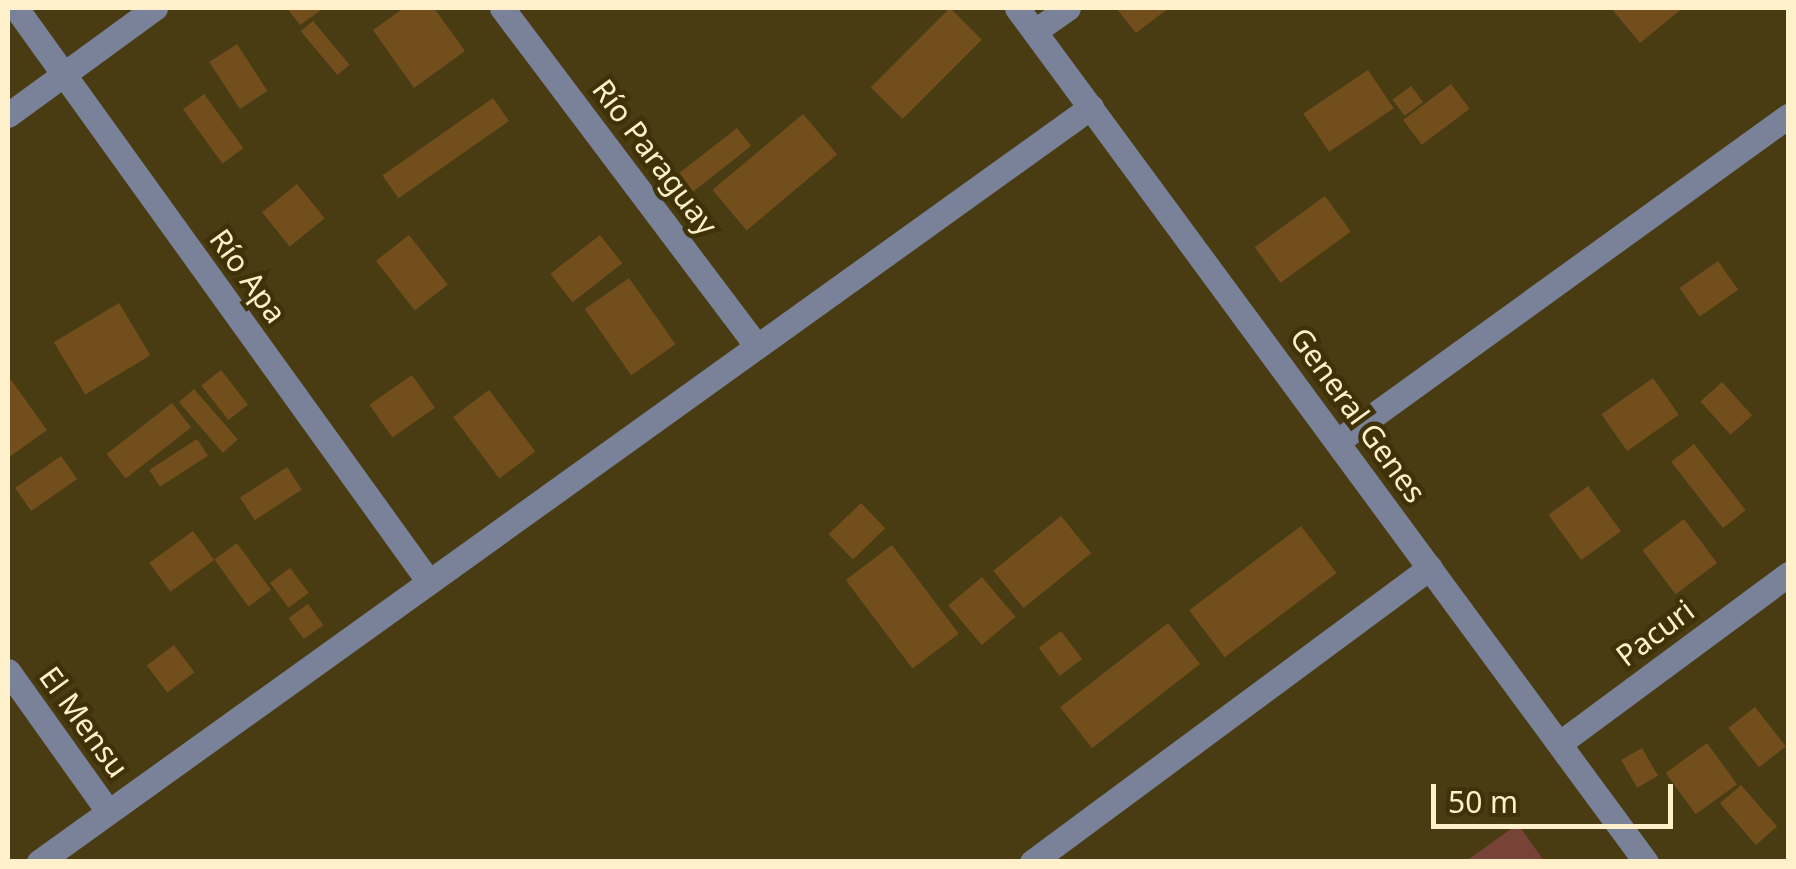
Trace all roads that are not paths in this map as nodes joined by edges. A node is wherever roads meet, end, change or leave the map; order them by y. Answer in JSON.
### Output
{"nodes":[{"id":1,"x":16,"y":8,"type":"edge"},
{"id":2,"x":155,"y":8,"type":"edge"},
{"id":3,"x":502,"y":8,"type":"edge"},
{"id":4,"x":1017,"y":8,"type":"edge"},
{"id":5,"x":1068,"y":8,"type":"edge"},
{"id":6,"x":1034,"y":31,"type":"junction"},
{"id":7,"x":62,"y":75,"type":"junction"},
{"id":8,"x":1091,"y":106,"type":"junction"},
{"id":9,"x":8,"y":115,"type":"edge"},
{"id":10,"x":1788,"y":116,"type":"edge"},
{"id":11,"x":757,"y":346,"type":"junction"},
{"id":12,"x":1338,"y":441,"type":"junction"},
{"id":13,"x":1430,"y":567,"type":"junction"},
{"id":14,"x":1788,"y":574,"type":"edge"},
{"id":15,"x":428,"y":582,"type":"junction"},
{"id":16,"x":8,"y":672,"type":"edge"},
{"id":17,"x":1560,"y":744,"type":"junction"},
{"id":18,"x":108,"y":812,"type":"junction"},
{"id":19,"x":39,"y":862,"type":"edge"},
{"id":20,"x":1032,"y":862,"type":"edge"},
{"id":21,"x":1646,"y":862,"type":"edge"}],
"edges":[{"from":1,"to":7,"type":"street","name":"Río Apa"},
{"from":2,"to":7,"type":"street"},
{"from":3,"to":11,"type":"street","name":"Río Paraguay"},
{"from":4,"to":6,"type":"street","name":"General Genes"},
{"from":5,"to":6,"type":"street"},
{"from":6,"to":8,"type":"street","name":"General Genes"},
{"from":7,"to":9,"type":"street"},
{"from":7,"to":15,"type":"street","name":"Río Apa"},
{"from":8,"to":11,"type":"street"},
{"from":8,"to":12,"type":"street","name":"General Genes"},
{"from":10,"to":12,"type":"street"},
{"from":11,"to":15,"type":"street"},
{"from":12,"to":13,"type":"street","name":"General Genes"},
{"from":13,"to":17,"type":"street","name":"General Genes"},
{"from":13,"to":20,"type":"street"},
{"from":14,"to":17,"type":"street","name":"Pacuri"},
{"from":15,"to":18,"type":"street"},
{"from":16,"to":18,"type":"street","name":"El Mensu"},
{"from":17,"to":21,"type":"street","name":"General Genes"},
{"from":18,"to":19,"type":"street"}]}
